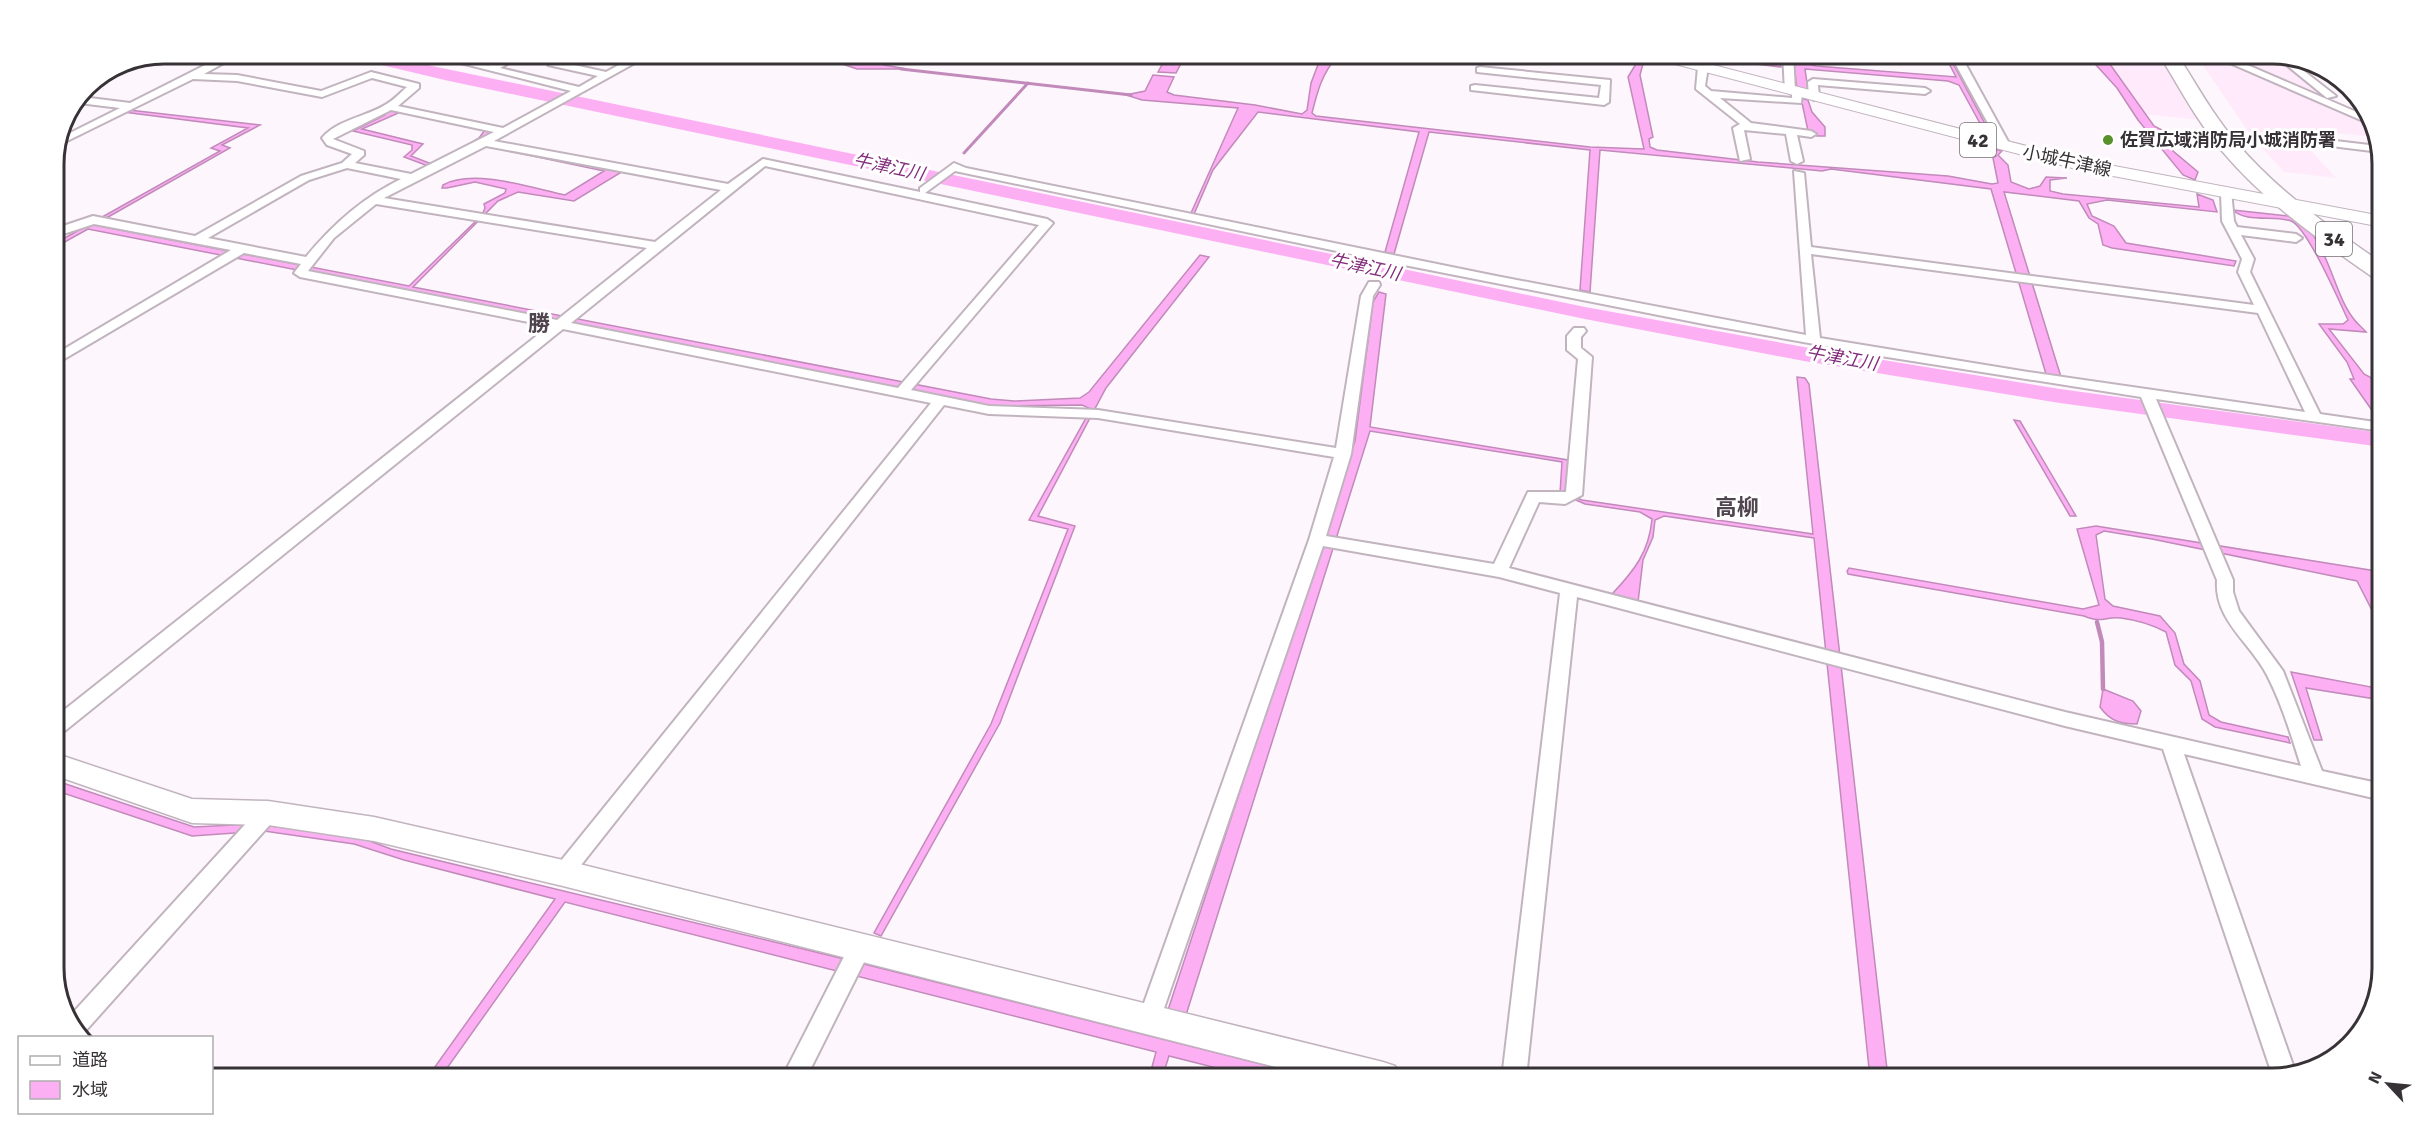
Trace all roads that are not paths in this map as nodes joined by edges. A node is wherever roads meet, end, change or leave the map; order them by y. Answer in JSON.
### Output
{"nodes":[{"id":1,"x":215,"y":64,"type":"edge"},
{"id":2,"x":474,"y":64,"type":"edge"},
{"id":3,"x":500,"y":64,"type":"edge"},
{"id":4,"x":556,"y":64,"type":"edge"},
{"id":5,"x":625,"y":64,"type":"edge"},
{"id":6,"x":1480,"y":64,"type":"edge"},
{"id":7,"x":1691,"y":64,"type":"edge"},
{"id":8,"x":1788,"y":64,"type":"edge"},
{"id":9,"x":1960,"y":64,"type":"edge"},
{"id":10,"x":2174,"y":64,"type":"edge"},
{"id":11,"x":2189,"y":64,"type":"edge"},
{"id":12,"x":2238,"y":64,"type":"edge"},
{"id":13,"x":2292,"y":66,"type":"edge"},
{"id":14,"x":1703,"y":67,"type":"junction"},
{"id":15,"x":492,"y":68,"type":"junction"},
{"id":16,"x":1480,"y":70,"type":"junction"},
{"id":17,"x":607,"y":75,"type":"junction"},
{"id":18,"x":192,"y":76,"type":"junction"},
{"id":19,"x":580,"y":90,"type":"junction"},
{"id":20,"x":1925,"y":92,"type":"dead end"},
{"id":21,"x":1708,"y":94,"type":"junction"},
{"id":22,"x":88,"y":101,"type":"edge"},
{"id":23,"x":131,"y":106,"type":"junction"},
{"id":24,"x":390,"y":106,"type":"junction"},
{"id":25,"x":1790,"y":109,"type":"junction"},
{"id":26,"x":2353,"y":113,"type":"junction"},
{"id":27,"x":2359,"y":116,"type":"edge"},
{"id":28,"x":1748,"y":126,"type":"junction"},
{"id":29,"x":504,"y":131,"type":"junction"},
{"id":30,"x":1811,"y":134,"type":"dead end"},
{"id":31,"x":68,"y":138,"type":"edge"},
{"id":32,"x":2327,"y":143,"type":"dead end"},
{"id":33,"x":480,"y":144,"type":"junction"},
{"id":34,"x":2006,"y":147,"type":"junction"},
{"id":35,"x":2370,"y":148,"type":"edge"},
{"id":36,"x":1744,"y":159,"type":"dead end"},
{"id":37,"x":346,"y":165,"type":"junction"},
{"id":38,"x":409,"y":177,"type":"junction"},
{"id":39,"x":731,"y":188,"type":"junction"},
{"id":40,"x":924,"y":190,"type":"junction"},
{"id":41,"x":901,"y":192,"type":"junction"},
{"id":42,"x":2227,"y":193,"type":"junction"},
{"id":43,"x":372,"y":200,"type":"junction"},
{"id":44,"x":941,"y":200,"type":"junction"},
{"id":45,"x":2287,"y":203,"type":"junction"},
{"id":46,"x":2308,"y":207,"type":"junction"},
{"id":47,"x":2371,"y":220,"type":"edge"},
{"id":48,"x":65,"y":230,"type":"edge"},
{"id":49,"x":2232,"y":230,"type":"junction"},
{"id":50,"x":2296,"y":238,"type":"dead end"},
{"id":51,"x":196,"y":240,"type":"junction"},
{"id":52,"x":656,"y":246,"type":"junction"},
{"id":53,"x":242,"y":249,"type":"junction"},
{"id":54,"x":1806,"y":250,"type":"junction"},
{"id":55,"x":2371,"y":254,"type":"edge"},
{"id":56,"x":304,"y":265,"type":"junction"},
{"id":57,"x":2371,"y":265,"type":"edge"},
{"id":58,"x":1374,"y":285,"type":"dead end"},
{"id":59,"x":2261,"y":310,"type":"junction"},
{"id":60,"x":564,"y":321,"type":"junction"},
{"id":61,"x":1578,"y":331,"type":"dead end"},
{"id":62,"x":1813,"y":340,"type":"junction"},
{"id":63,"x":65,"y":354,"type":"edge"},
{"id":64,"x":906,"y":387,"type":"junction"},
{"id":65,"x":2147,"y":394,"type":"junction"},
{"id":66,"x":940,"y":401,"type":"junction"},
{"id":67,"x":2315,"y":418,"type":"junction"},
{"id":68,"x":2371,"y":426,"type":"edge"},
{"id":69,"x":1343,"y":454,"type":"junction"},
{"id":70,"x":1317,"y":540,"type":"junction"},
{"id":71,"x":1499,"y":572,"type":"junction"},
{"id":72,"x":1569,"y":590,"type":"junction"},
{"id":73,"x":65,"y":720,"type":"edge"},
{"id":74,"x":2171,"y":744,"type":"junction"},
{"id":75,"x":65,"y":768,"type":"edge"},
{"id":76,"x":2315,"y":777,"type":"junction"},
{"id":77,"x":2372,"y":790,"type":"edge"},
{"id":78,"x":268,"y":813,"type":"junction"},
{"id":79,"x":563,"y":873,"type":"junction"},
{"id":80,"x":860,"y":948,"type":"junction"},
{"id":81,"x":1149,"y":1020,"type":"junction"},
{"id":82,"x":80,"y":1021,"type":"edge"},
{"id":83,"x":2282,"y":1067,"type":"edge"},
{"id":84,"x":799,"y":1068,"type":"edge"},
{"id":85,"x":1343,"y":1068,"type":"edge"},
{"id":86,"x":1515,"y":1068,"type":"edge"}],
"edges":[{"from":1,"to":18,"type":"street"},
{"from":2,"to":15,"type":"street"},
{"from":3,"to":15,"type":"street"},
{"from":4,"to":17,"type":"street"},
{"from":5,"to":17,"type":"street"},
{"from":6,"to":16,"type":"street"},
{"from":7,"to":14,"type":"main road","name":"小城牛津線","number":"42"},
{"from":8,"to":25,"type":"street"},
{"from":9,"to":34,"type":"street"},
{"from":10,"to":45,"type":"highway","number":"34"},
{"from":11,"to":46,"type":"highway","number":"34"},
{"from":12,"to":26,"type":"street"},
{"from":13,"to":26,"type":"street"},
{"from":14,"to":21,"type":"street"},
{"from":14,"to":25,"type":"main road","name":"小城牛津線","number":"42"},
{"from":15,"to":19,"type":"street"},
{"from":16,"to":16,"type":"street"},
{"from":17,"to":19,"type":"street"},
{"from":18,"to":23,"type":"street"},
{"from":18,"to":24,"type":"street"},
{"from":19,"to":29,"type":"street"},
{"from":20,"to":25,"type":"street"},
{"from":21,"to":25,"type":"street"},
{"from":21,"to":28,"type":"street"},
{"from":22,"to":23,"type":"street"},
{"from":23,"to":31,"type":"street"},
{"from":24,"to":29,"type":"street"},
{"from":24,"to":37,"type":"street"},
{"from":25,"to":28,"type":"street"},
{"from":25,"to":30,"type":"street"},
{"from":25,"to":34,"type":"main road","name":"小城牛津線","number":"42"},
{"from":25,"to":54,"type":"street"},
{"from":26,"to":27,"type":"street"},
{"from":28,"to":36,"type":"street"},
{"from":29,"to":33,"type":"street"},
{"from":32,"to":35,"type":"street"},
{"from":33,"to":38,"type":"street"},
{"from":33,"to":39,"type":"street"},
{"from":34,"to":42,"type":"main road","name":"小城牛津線","number":"42"},
{"from":37,"to":38,"type":"street"},
{"from":37,"to":51,"type":"street"},
{"from":38,"to":43,"type":"street"},
{"from":39,"to":41,"type":"street"},
{"from":39,"to":52,"type":"street"},
{"from":40,"to":41,"type":"street"},
{"from":40,"to":44,"type":"street"},
{"from":40,"to":62,"type":"street"},
{"from":41,"to":44,"type":"street"},
{"from":42,"to":45,"type":"main road","name":"小城牛津線","number":"42"},
{"from":42,"to":49,"type":"street"},
{"from":43,"to":52,"type":"street"},
{"from":43,"to":56,"type":"street"},
{"from":44,"to":64,"type":"street"},
{"from":45,"to":46,"type":"main road","name":"小城牛津線","number":"42"},
{"from":45,"to":57,"type":"highway","number":"34"},
{"from":46,"to":47,"type":"main road","name":"小城牛津線","number":"42"},
{"from":46,"to":55,"type":"highway","number":"34"},
{"from":48,"to":51,"type":"street"},
{"from":49,"to":50,"type":"street"},
{"from":49,"to":59,"type":"street"},
{"from":51,"to":53,"type":"street"},
{"from":52,"to":60,"type":"street"},
{"from":53,"to":56,"type":"street"},
{"from":53,"to":63,"type":"street"},
{"from":54,"to":59,"type":"street"},
{"from":54,"to":62,"type":"street"},
{"from":56,"to":60,"type":"street"},
{"from":58,"to":69,"type":"street"},
{"from":59,"to":67,"type":"street"},
{"from":60,"to":64,"type":"street"},
{"from":60,"to":73,"type":"street"},
{"from":61,"to":71,"type":"street"},
{"from":62,"to":65,"type":"street"},
{"from":64,"to":66,"type":"street"},
{"from":65,"to":67,"type":"street"},
{"from":65,"to":76,"type":"street"},
{"from":66,"to":69,"type":"street"},
{"from":66,"to":79,"type":"street"},
{"from":67,"to":68,"type":"street"},
{"from":69,"to":70,"type":"street"},
{"from":70,"to":71,"type":"street"},
{"from":70,"to":81,"type":"street"},
{"from":71,"to":72,"type":"street"},
{"from":72,"to":74,"type":"street"},
{"from":72,"to":86,"type":"street"},
{"from":74,"to":76,"type":"street"},
{"from":74,"to":83,"type":"street"},
{"from":75,"to":78,"type":"street"},
{"from":76,"to":77,"type":"street"},
{"from":78,"to":79,"type":"street"},
{"from":78,"to":82,"type":"street"},
{"from":79,"to":80,"type":"street"},
{"from":80,"to":81,"type":"street"},
{"from":80,"to":84,"type":"street"},
{"from":81,"to":85,"type":"street"}]}
